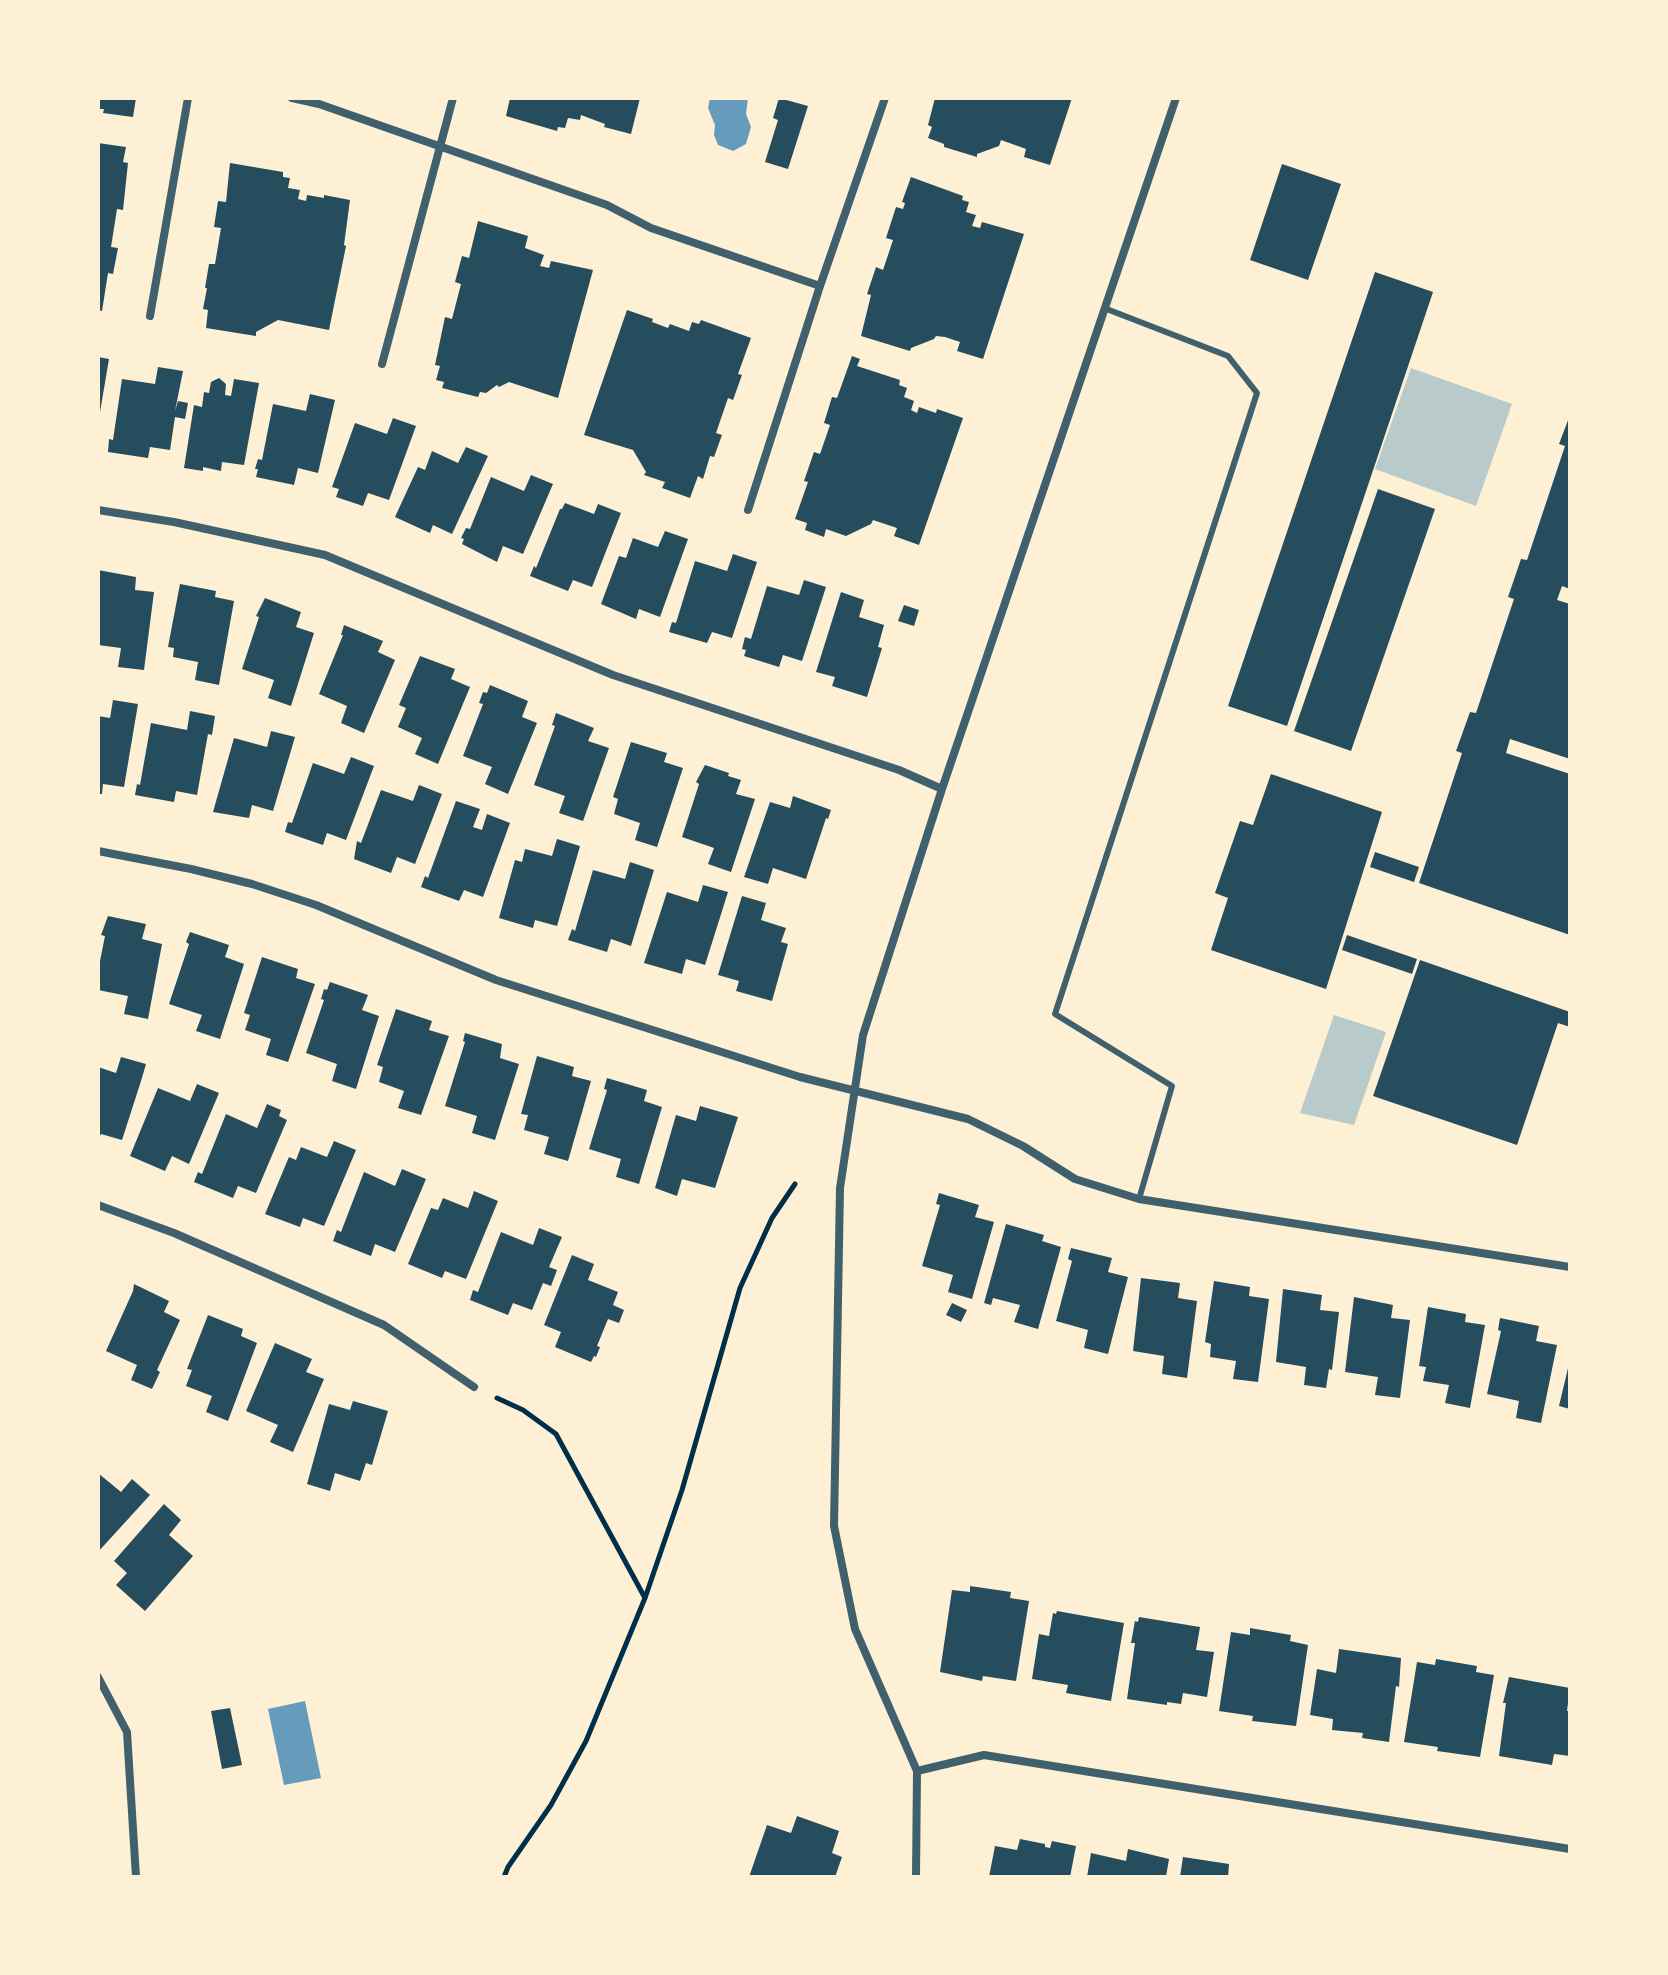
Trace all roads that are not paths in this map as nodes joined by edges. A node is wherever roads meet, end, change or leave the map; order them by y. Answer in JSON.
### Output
{"nodes":[{"id":1,"x":188,"y":98,"type":"edge"},
{"id":2,"x":292,"y":98,"type":"edge"},
{"id":3,"x":453,"y":98,"type":"edge"},
{"id":4,"x":885,"y":98,"type":"edge"},
{"id":5,"x":1176,"y":98,"type":"edge"},
{"id":6,"x":439,"y":147,"type":"junction"},
{"id":7,"x":820,"y":286,"type":"junction"},
{"id":8,"x":1104,"y":308,"type":"junction"},
{"id":9,"x":150,"y":316,"type":"dead end"},
{"id":10,"x":382,"y":364,"type":"dead end"},
{"id":11,"x":98,"y":510,"type":"edge"},
{"id":12,"x":748,"y":510,"type":"dead end"},
{"id":13,"x":942,"y":789,"type":"junction"},
{"id":14,"x":98,"y":851,"type":"edge"},
{"id":15,"x":856,"y":1093,"type":"junction"},
{"id":16,"x":1139,"y":1199,"type":"junction"},
{"id":17,"x":98,"y":1205,"type":"edge"},
{"id":18,"x":1570,"y":1267,"type":"edge"},
{"id":19,"x":474,"y":1387,"type":"road end"},
{"id":20,"x":98,"y":1677,"type":"edge"},
{"id":21,"x":917,"y":1771,"type":"junction"},
{"id":22,"x":1570,"y":1849,"type":"edge"},
{"id":23,"x":136,"y":1877,"type":"edge"},
{"id":24,"x":916,"y":1877,"type":"edge"}],
"edges":[{"from":1,"to":9,"type":"street"},
{"from":2,"to":6,"type":"street"},
{"from":3,"to":6,"type":"street"},
{"from":4,"to":7,"type":"street"},
{"from":5,"to":8,"type":"street"},
{"from":6,"to":7,"type":"street"},
{"from":6,"to":10,"type":"street"},
{"from":7,"to":12,"type":"street"},
{"from":8,"to":13,"type":"street"},
{"from":8,"to":16,"type":"lane"},
{"from":11,"to":13,"type":"street"},
{"from":13,"to":15,"type":"street"},
{"from":14,"to":15,"type":"street"},
{"from":15,"to":16,"type":"street"},
{"from":15,"to":21,"type":"street"},
{"from":16,"to":18,"type":"street"},
{"from":17,"to":19,"type":"street"},
{"from":20,"to":23,"type":"street"},
{"from":21,"to":22,"type":"street"},
{"from":21,"to":24,"type":"street"}]}
